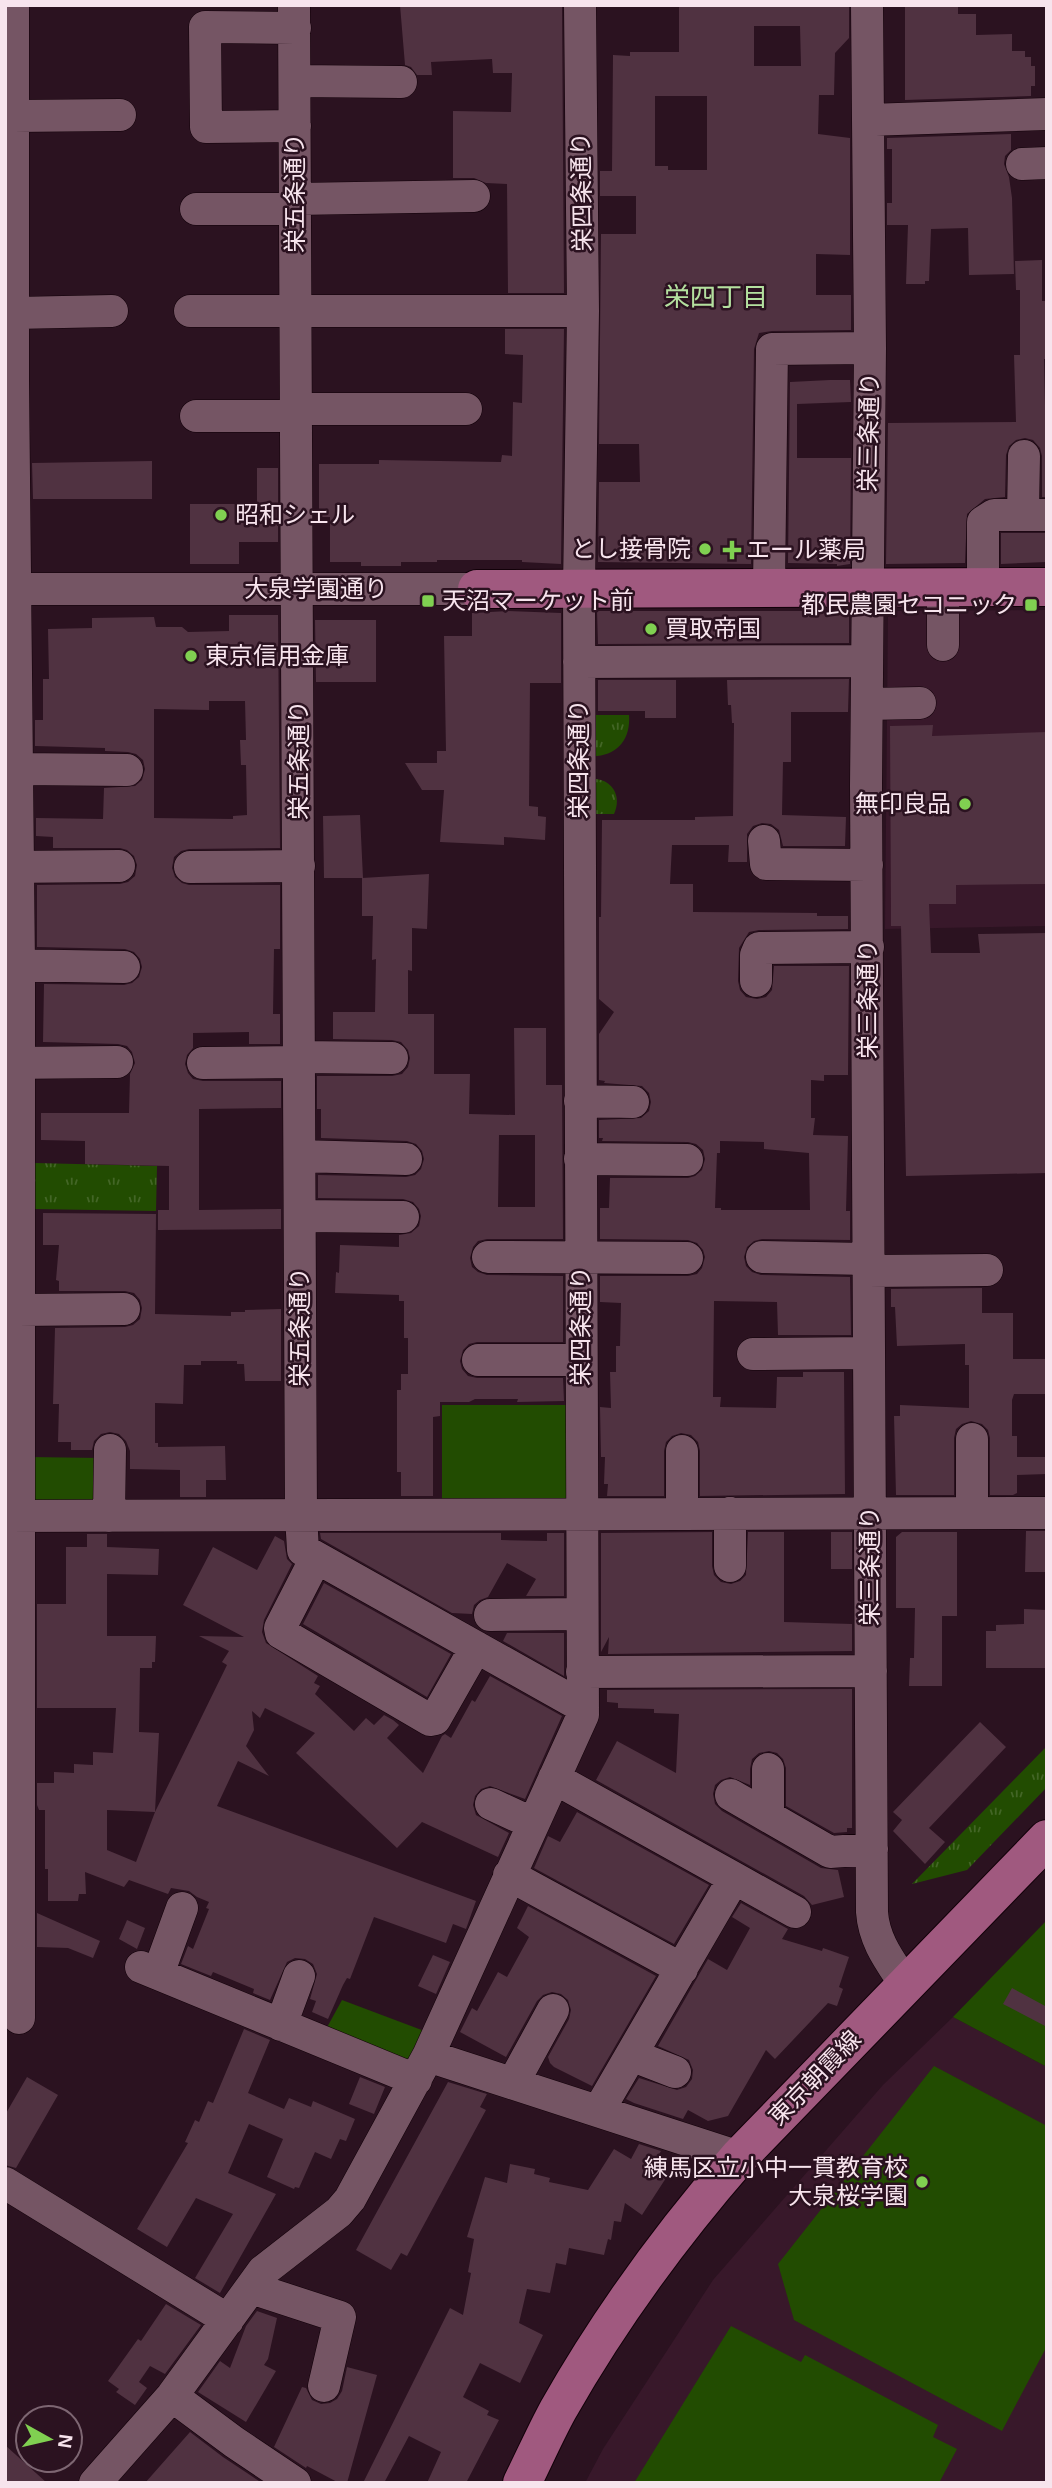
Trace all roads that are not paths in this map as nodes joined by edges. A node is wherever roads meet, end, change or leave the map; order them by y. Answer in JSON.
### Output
{"nodes":[{"id":1,"x":13,"y":5,"type":"edge"},
{"id":2,"x":580,"y":5,"type":"edge"},
{"id":3,"x":867,"y":5,"type":"edge"},
{"id":4,"x":205,"y":16,"type":"edge"},
{"id":5,"x":294,"y":17,"type":"edge"},
{"id":6,"x":9,"y":56,"type":"edge"},
{"id":7,"x":295,"y":81,"type":"junction"},
{"id":8,"x":401,"y":82,"type":"dead end"},
{"id":9,"x":1047,"y":114,"type":"edge"},
{"id":10,"x":120,"y":115,"type":"dead end"},
{"id":11,"x":13,"y":116,"type":"junction"},
{"id":12,"x":868,"y":120,"type":"junction"},
{"id":13,"x":295,"y":127,"type":"junction"},
{"id":14,"x":474,"y":196,"type":"dead end"},
{"id":15,"x":295,"y":204,"type":"junction"},
{"id":16,"x":196,"y":209,"type":"dead end"},
{"id":17,"x":9,"y":254,"type":"edge"},
{"id":18,"x":112,"y":311,"type":"dead end"},
{"id":19,"x":190,"y":311,"type":"dead end"},
{"id":20,"x":296,"y":311,"type":"junction"},
{"id":21,"x":583,"y":312,"type":"junction"},
{"id":22,"x":14,"y":313,"type":"junction"},
{"id":23,"x":870,"y":348,"type":"junction"},
{"id":24,"x":9,"y":380,"type":"edge"},
{"id":25,"x":466,"y":409,"type":"dead end"},
{"id":26,"x":297,"y":413,"type":"junction"},
{"id":27,"x":196,"y":416,"type":"dead end"},
{"id":28,"x":1024,"y":456,"type":"dead end"},
{"id":29,"x":1035,"y":515,"type":"edge"},
{"id":30,"x":769,"y":587,"type":"junction"},
{"id":31,"x":867,"y":587,"type":"junction"},
{"id":32,"x":943,"y":587,"type":"junction"},
{"id":33,"x":983,"y":587,"type":"junction"},
{"id":34,"x":1047,"y":587,"type":"edge"},
{"id":35,"x":579,"y":588,"type":"junction"},
{"id":36,"x":10,"y":589,"type":"edge"},
{"id":37,"x":298,"y":589,"type":"junction"},
{"id":38,"x":477,"y":589,"type":"joint"},
{"id":39,"x":943,"y":645,"type":"dead end"},
{"id":40,"x":867,"y":661,"type":"junction"},
{"id":41,"x":579,"y":662,"type":"junction"},
{"id":42,"x":920,"y":704,"type":"dead end"},
{"id":43,"x":862,"y":719,"type":"junction"},
{"id":44,"x":17,"y":769,"type":"junction"},
{"id":45,"x":127,"y":770,"type":"dead end"},
{"id":46,"x":764,"y":841,"type":"dead end"},
{"id":47,"x":867,"y":865,"type":"junction"},
{"id":48,"x":119,"y":866,"type":"dead end"},
{"id":49,"x":299,"y":866,"type":"junction"},
{"id":50,"x":12,"y":867,"type":"edge"},
{"id":51,"x":190,"y":867,"type":"dead end"},
{"id":52,"x":868,"y":947,"type":"junction"},
{"id":53,"x":12,"y":965,"type":"edge"},
{"id":54,"x":124,"y":967,"type":"dead end"},
{"id":55,"x":756,"y":981,"type":"dead end"},
{"id":56,"x":392,"y":1058,"type":"dead end"},
{"id":57,"x":299,"y":1060,"type":"junction"},
{"id":58,"x":117,"y":1062,"type":"dead end"},
{"id":59,"x":12,"y":1063,"type":"edge"},
{"id":60,"x":203,"y":1063,"type":"dead end"},
{"id":61,"x":580,"y":1101,"type":"junction"},
{"id":62,"x":633,"y":1102,"type":"dead end"},
{"id":63,"x":300,"y":1156,"type":"junction"},
{"id":64,"x":580,"y":1159,"type":"junction"},
{"id":65,"x":406,"y":1160,"type":"dead end"},
{"id":66,"x":687,"y":1160,"type":"dead end"},
{"id":67,"x":300,"y":1216,"type":"junction"},
{"id":68,"x":403,"y":1217,"type":"dead end"},
{"id":69,"x":488,"y":1257,"type":"dead end"},
{"id":70,"x":762,"y":1257,"type":"dead end"},
{"id":71,"x":580,"y":1258,"type":"junction"},
{"id":72,"x":687,"y":1258,"type":"dead end"},
{"id":73,"x":868,"y":1265,"type":"junction"},
{"id":74,"x":987,"y":1270,"type":"dead end"},
{"id":75,"x":124,"y":1309,"type":"dead end"},
{"id":76,"x":18,"y":1310,"type":"junction"},
{"id":77,"x":869,"y":1353,"type":"junction"},
{"id":78,"x":753,"y":1354,"type":"dead end"},
{"id":79,"x":478,"y":1360,"type":"dead end"},
{"id":80,"x":581,"y":1360,"type":"junction"},
{"id":81,"x":972,"y":1439,"type":"dead end"},
{"id":82,"x":110,"y":1450,"type":"dead end"},
{"id":83,"x":682,"y":1451,"type":"dead end"},
{"id":84,"x":581,"y":1513,"type":"junction"},
{"id":85,"x":682,"y":1513,"type":"junction"},
{"id":86,"x":730,"y":1513,"type":"junction"},
{"id":87,"x":870,"y":1513,"type":"junction"},
{"id":88,"x":972,"y":1513,"type":"junction"},
{"id":89,"x":1047,"y":1513,"type":"edge"},
{"id":90,"x":301,"y":1514,"type":"junction"},
{"id":91,"x":12,"y":1516,"type":"edge"},
{"id":92,"x":109,"y":1516,"type":"junction"},
{"id":93,"x":316,"y":1558,"type":"junction"},
{"id":94,"x":730,"y":1566,"type":"dead end"},
{"id":95,"x":490,"y":1615,"type":"dead end"},
{"id":96,"x":582,"y":1615,"type":"junction"},
{"id":97,"x":476,"y":1647,"type":"junction"},
{"id":98,"x":871,"y":1671,"type":"junction"},
{"id":99,"x":582,"y":1672,"type":"junction"},
{"id":100,"x":583,"y":1707,"type":"junction"},
{"id":101,"x":12,"y":1768,"type":"edge"},
{"id":102,"x":768,"y":1769,"type":"dead end"},
{"id":103,"x":554,"y":1778,"type":"junction"},
{"id":104,"x":731,"y":1795,"type":"dead end"},
{"id":105,"x":491,"y":1804,"type":"dead end"},
{"id":106,"x":768,"y":1816,"type":"junction"},
{"id":107,"x":532,"y":1823,"type":"junction"},
{"id":108,"x":1047,"y":1839,"type":"edge"},
{"id":109,"x":872,"y":1849,"type":"junction"},
{"id":110,"x":12,"y":1866,"type":"edge"},
{"id":111,"x":509,"y":1875,"type":"junction"},
{"id":112,"x":734,"y":1878,"type":"junction"},
{"id":113,"x":182,"y":1909,"type":"dead end"},
{"id":114,"x":795,"y":1912,"type":"dead end"},
{"id":115,"x":682,"y":1969,"type":"junction"},
{"id":116,"x":299,"y":1976,"type":"dead end"},
{"id":117,"x":905,"y":1983,"type":"junction"},
{"id":118,"x":553,"y":2010,"type":"dead end"},
{"id":119,"x":19,"y":2018,"type":"dead end"},
{"id":120,"x":281,"y":2025,"type":"junction"},
{"id":121,"x":631,"y":2055,"type":"junction"},
{"id":122,"x":422,"y":2068,"type":"junction"},
{"id":123,"x":675,"y":2072,"type":"dead end"},
{"id":124,"x":513,"y":2083,"type":"junction"},
{"id":125,"x":599,"y":2110,"type":"junction"},
{"id":126,"x":740,"y":2157,"type":"junction"},
{"id":127,"x":5,"y":2183,"type":"edge"},
{"id":128,"x":251,"y":2288,"type":"junction"},
{"id":129,"x":228,"y":2320,"type":"junction"},
{"id":130,"x":324,"y":2386,"type":"dead end"},
{"id":131,"x":172,"y":2396,"type":"junction"},
{"id":132,"x":280,"y":2479,"type":"edge"},
{"id":133,"x":95,"y":2483,"type":"edge"},
{"id":134,"x":522,"y":2483,"type":"edge"}],
"edges":[{"from":1,"to":6,"type":"street"},
{"from":2,"to":21,"type":"street","name":"栄四条通り"},
{"from":3,"to":12,"type":"street","name":"栄三条通り"},
{"from":4,"to":5,"type":"street"},
{"from":4,"to":13,"type":"street"},
{"from":5,"to":7,"type":"street","name":"栄五条通り"},
{"from":6,"to":11,"type":"street"},
{"from":7,"to":8,"type":"street"},
{"from":7,"to":13,"type":"street","name":"栄五条通り"},
{"from":9,"to":12,"type":"street"},
{"from":10,"to":11,"type":"street"},
{"from":11,"to":17,"type":"street"},
{"from":12,"to":23,"type":"street","name":"栄三条通り"},
{"from":13,"to":15,"type":"street","name":"栄五条通り"},
{"from":14,"to":15,"type":"street"},
{"from":15,"to":16,"type":"street"},
{"from":15,"to":20,"type":"street","name":"栄五条通り"},
{"from":17,"to":22,"type":"street"},
{"from":18,"to":22,"type":"street"},
{"from":19,"to":20,"type":"street"},
{"from":20,"to":21,"type":"street"},
{"from":20,"to":26,"type":"street","name":"栄五条通り"},
{"from":21,"to":35,"type":"street","name":"栄四条通り"},
{"from":22,"to":24,"type":"street"},
{"from":23,"to":30,"type":"street"},
{"from":23,"to":31,"type":"street","name":"栄三条通り"},
{"from":24,"to":36,"type":"street"},
{"from":25,"to":26,"type":"street"},
{"from":26,"to":27,"type":"street"},
{"from":26,"to":37,"type":"street","name":"栄五条通り"},
{"from":28,"to":29,"type":"street"},
{"from":29,"to":33,"type":"street"},
{"from":30,"to":31,"type":"main road","name":"大泉学園通り"},
{"from":30,"to":35,"type":"main road","name":"大泉学園通り"},
{"from":31,"to":32,"type":"main road","name":"大泉学園通り"},
{"from":31,"to":40,"type":"street","name":"栄三条通り"},
{"from":32,"to":33,"type":"main road","name":"大泉学園通り"},
{"from":32,"to":39,"type":"street"},
{"from":33,"to":34,"type":"main road","name":"大泉学園通り"},
{"from":35,"to":38,"type":"main road","name":"大泉学園通り"},
{"from":35,"to":41,"type":"street","name":"栄四条通り"},
{"from":36,"to":37,"type":"street","name":"大泉学園通り"},
{"from":36,"to":44,"type":"street"},
{"from":37,"to":38,"type":"street","name":"大泉学園通り"},
{"from":37,"to":49,"type":"street","name":"栄五条通り"},
{"from":40,"to":41,"type":"street"},
{"from":40,"to":43,"type":"street","name":"栄三条通り"},
{"from":41,"to":61,"type":"street","name":"栄四条通り"},
{"from":42,"to":43,"type":"street"},
{"from":43,"to":47,"type":"street","name":"栄三条通り"},
{"from":44,"to":45,"type":"street"},
{"from":44,"to":50,"type":"street"},
{"from":46,"to":47,"type":"street"},
{"from":47,"to":52,"type":"street","name":"栄三条通り"},
{"from":48,"to":50,"type":"street"},
{"from":49,"to":51,"type":"street"},
{"from":49,"to":57,"type":"street","name":"栄五条通り"},
{"from":50,"to":53,"type":"street"},
{"from":52,"to":55,"type":"street"},
{"from":52,"to":73,"type":"street","name":"栄三条通り"},
{"from":53,"to":54,"type":"street"},
{"from":53,"to":59,"type":"street"},
{"from":56,"to":57,"type":"street"},
{"from":57,"to":60,"type":"street"},
{"from":57,"to":63,"type":"street","name":"栄五条通り"},
{"from":58,"to":59,"type":"street"},
{"from":59,"to":76,"type":"street"},
{"from":61,"to":62,"type":"street"},
{"from":61,"to":64,"type":"street","name":"栄四条通り"},
{"from":63,"to":65,"type":"street"},
{"from":63,"to":67,"type":"street","name":"栄五条通り"},
{"from":64,"to":66,"type":"street"},
{"from":64,"to":71,"type":"street","name":"栄四条通り"},
{"from":67,"to":68,"type":"street"},
{"from":67,"to":90,"type":"street","name":"栄五条通り"},
{"from":69,"to":71,"type":"street"},
{"from":70,"to":73,"type":"street"},
{"from":71,"to":72,"type":"street"},
{"from":71,"to":80,"type":"street","name":"栄四条通り"},
{"from":73,"to":74,"type":"street"},
{"from":73,"to":77,"type":"street","name":"栄三条通り"},
{"from":75,"to":76,"type":"street"},
{"from":76,"to":91,"type":"street"},
{"from":77,"to":78,"type":"street"},
{"from":77,"to":87,"type":"street","name":"栄三条通り"},
{"from":79,"to":80,"type":"street"},
{"from":80,"to":84,"type":"street","name":"栄四条通り"},
{"from":81,"to":88,"type":"street"},
{"from":82,"to":92,"type":"street"},
{"from":83,"to":85,"type":"street"},
{"from":84,"to":85,"type":"street"},
{"from":84,"to":90,"type":"street"},
{"from":84,"to":96,"type":"street","name":"栄四条通り"},
{"from":85,"to":86,"type":"street"},
{"from":86,"to":87,"type":"street"},
{"from":86,"to":94,"type":"street"},
{"from":87,"to":88,"type":"street"},
{"from":87,"to":98,"type":"street","name":"栄三条通り"},
{"from":88,"to":89,"type":"street"},
{"from":90,"to":92,"type":"street"},
{"from":90,"to":93,"type":"street","name":"栄五条通り"},
{"from":91,"to":92,"type":"street"},
{"from":91,"to":101,"type":"street"},
{"from":93,"to":97,"type":"street"},
{"from":93,"to":97,"type":"street"},
{"from":95,"to":96,"type":"street"},
{"from":96,"to":99,"type":"street","name":"栄四条通り"},
{"from":97,"to":100,"type":"street"},
{"from":98,"to":99,"type":"street"},
{"from":98,"to":109,"type":"street","name":"栄三条通り"},
{"from":99,"to":100,"type":"street","name":"栄四条通り"},
{"from":100,"to":103,"type":"street"},
{"from":101,"to":110,"type":"street"},
{"from":102,"to":106,"type":"street"},
{"from":103,"to":107,"type":"street"},
{"from":103,"to":112,"type":"street"},
{"from":104,"to":106,"type":"street"},
{"from":105,"to":107,"type":"street"},
{"from":106,"to":109,"type":"street"},
{"from":107,"to":111,"type":"street"},
{"from":108,"to":117,"type":"main road","name":"東京朝霞線"},
{"from":109,"to":117,"type":"street","name":"栄三条通り"},
{"from":110,"to":119,"type":"street"},
{"from":111,"to":115,"type":"street"},
{"from":111,"to":122,"type":"street"},
{"from":112,"to":114,"type":"street"},
{"from":112,"to":115,"type":"street"},
{"from":113,"to":120,"type":"street"},
{"from":115,"to":121,"type":"street"},
{"from":116,"to":120,"type":"street"},
{"from":117,"to":126,"type":"main road","name":"東京朝霞線"},
{"from":118,"to":124,"type":"street"},
{"from":120,"to":122,"type":"street"},
{"from":121,"to":123,"type":"street"},
{"from":121,"to":125,"type":"street"},
{"from":122,"to":124,"type":"street"},
{"from":122,"to":128,"type":"street"},
{"from":124,"to":125,"type":"street"},
{"from":125,"to":126,"type":"street"},
{"from":126,"to":134,"type":"main road","name":"東京朝霞線"},
{"from":127,"to":129,"type":"street"},
{"from":128,"to":129,"type":"street"},
{"from":128,"to":130,"type":"street"},
{"from":129,"to":131,"type":"street"},
{"from":131,"to":132,"type":"street"},
{"from":131,"to":133,"type":"street"}]}
